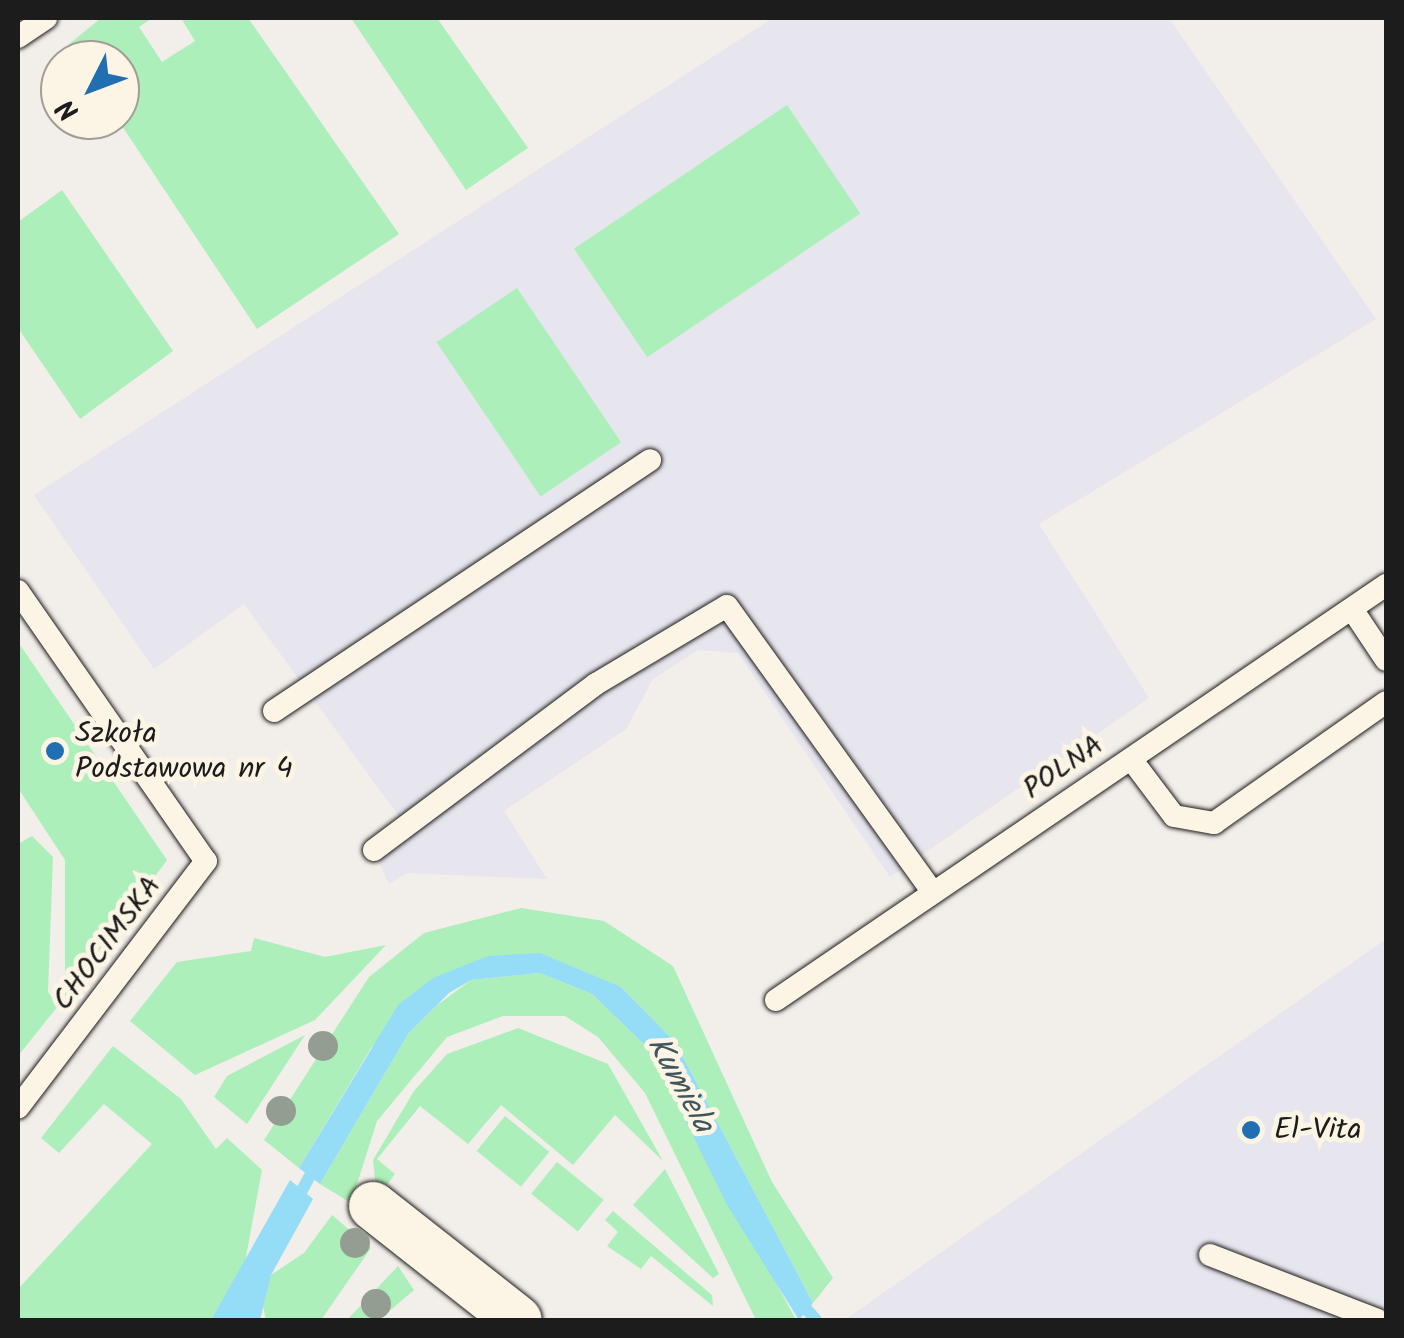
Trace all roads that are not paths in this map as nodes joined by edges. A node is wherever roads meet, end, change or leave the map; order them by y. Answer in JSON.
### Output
{"nodes":[{"id":1,"x":46,"y":18,"type":"edge"},
{"id":2,"x":18,"y":37,"type":"edge"},
{"id":3,"x":650,"y":460,"type":"dead end"},
{"id":4,"x":1386,"y":585,"type":"edge"},
{"id":5,"x":18,"y":591,"type":"edge"},
{"id":6,"x":1352,"y":609,"type":"junction"},
{"id":7,"x":1386,"y":660,"type":"edge"},
{"id":8,"x":1386,"y":702,"type":"edge"},
{"id":9,"x":274,"y":712,"type":"dead end"},
{"id":10,"x":1131,"y":759,"type":"junction"},
{"id":11,"x":374,"y":850,"type":"dead end"},
{"id":12,"x":933,"y":893,"type":"junction"},
{"id":13,"x":776,"y":1000,"type":"dead end"},
{"id":14,"x":18,"y":1108,"type":"edge"},
{"id":15,"x":373,"y":1206,"type":"dead end"},
{"id":16,"x":1210,"y":1255,"type":"dead end"},
{"id":17,"x":518,"y":1320,"type":"edge"},
{"id":18,"x":1378,"y":1320,"type":"edge"}],
"edges":[{"from":1,"to":2,"type":"lane"},
{"from":3,"to":9,"type":"lane"},
{"from":4,"to":6,"type":"lane","name":"POLNA"},
{"from":5,"to":14,"type":"lane","name":"CHOCIMSKA"},
{"from":6,"to":7,"type":"lane"},
{"from":6,"to":10,"type":"lane","name":"POLNA"},
{"from":8,"to":10,"type":"lane"},
{"from":10,"to":12,"type":"lane","name":"POLNA"},
{"from":11,"to":12,"type":"lane"},
{"from":12,"to":13,"type":"lane","name":"POLNA"},
{"from":15,"to":17,"type":"street"},
{"from":16,"to":18,"type":"lane"}]}
